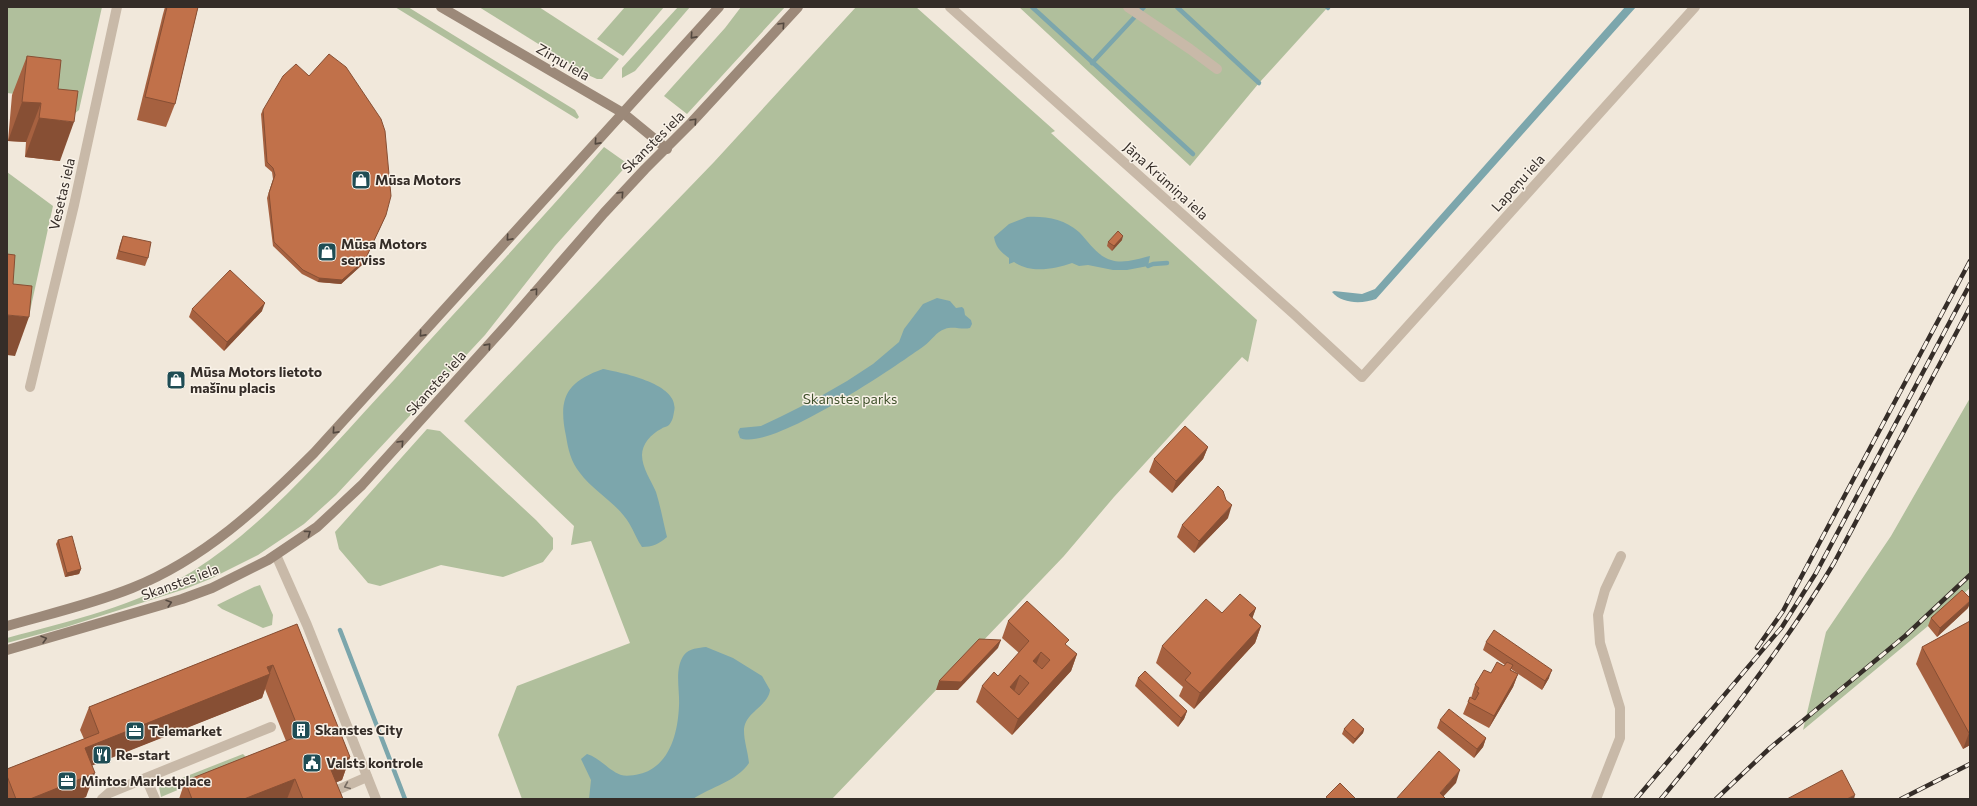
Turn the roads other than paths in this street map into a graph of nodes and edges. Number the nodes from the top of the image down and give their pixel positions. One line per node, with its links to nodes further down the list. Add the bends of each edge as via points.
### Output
1 (117, 7): 12 (street, Vesetas iela, via 74,204)
2 (441, 7): 9 (main road, Zirņu iela)
3 (719, 7): 9 (main road, Skanstes iela, one-way to 9)
4 (798, 7): 10 (main road, Skanstes iela, one-way to 4)
5 (950, 7): 11 (street, Jāņa Krūmiņa iela)
6 (1128, 7): 8 (street)
7 (1695, 7): 11 (street, Lapeņu iela)
8 (1217, 69)
9 (623, 113): 10 (main road, Zirņu iela); 15 (main road, Skanstes iela, one-way to 15, via 314,453 218,540 194,556 132,588)
10 (667, 149): 13 (main road, Skanstes iela, one-way to 10, via 317,527 362,485 644,169)
11 (1362, 377)
12 (30, 387)
13 (276, 555): 16 (main road, Skanstes iela, one-way to 13, via 182,599 240,575); 18 (street, via 308,625)
14 (1621, 556): 24 (street, via 1605,590 1598,615 1600,643 1620,708 1620,738)
15 (7, 626)
16 (7, 650)
17 (271, 727): 19 (street)
18 (367, 777): 22 (street, one-way to 22, via 335,791); 23 (street)
19 (146, 778): 20 (street, via 109,793); 21 (street)
20 (102, 799)
21 (154, 799)
22 (338, 799)
23 (376, 799)
24 (1596, 799)

